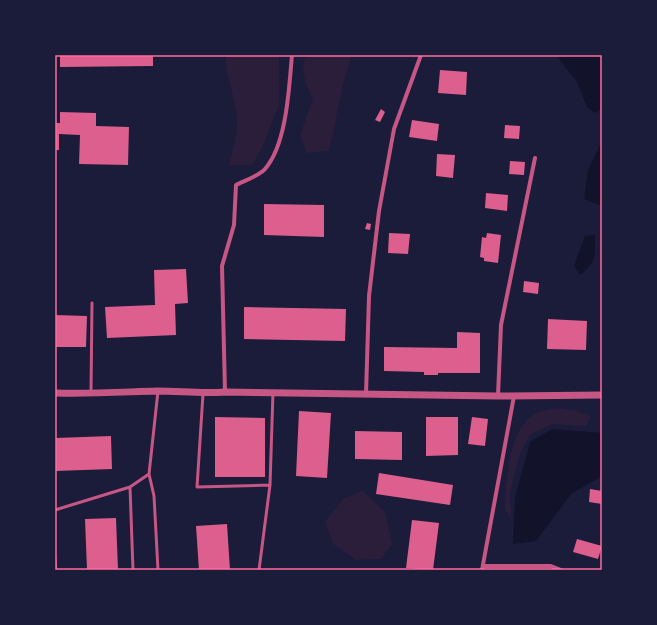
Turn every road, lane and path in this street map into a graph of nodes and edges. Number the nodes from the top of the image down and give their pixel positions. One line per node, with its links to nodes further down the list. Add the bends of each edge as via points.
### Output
1 (292, 55): 6 (street, via 287,108 276,151 265,170 236,185 234,225 222,266)
2 (420, 55): 11 (street, via 394,129 379,212 369,296)
3 (535, 158): 13 (street, via 501,325)
4 (92, 303): 9 (lane)
5 (158, 391): 9 (street); 10 (street); 15 (lane)
6 (225, 392): 7 (street); 10 (street)
7 (273, 392): 11 (street); 16 (lane)
8 (55, 393): 9 (street)
9 (91, 394)
10 (203, 394): 16 (lane, via 197,487)
11 (366, 394): 13 (street)
12 (602, 395): 14 (street)
13 (498, 396): 14 (street)
14 (514, 396): 19 (street)
15 (149, 474): 17 (lane); 21 (lane, via 154,496)
16 (270, 485): 22 (lane)
17 (130, 487): 18 (lane); 20 (lane)
18 (55, 510)
19 (482, 568): 23 (street, via 551,566)
20 (133, 570)
21 (158, 570)
22 (259, 570)
23 (562, 570)

